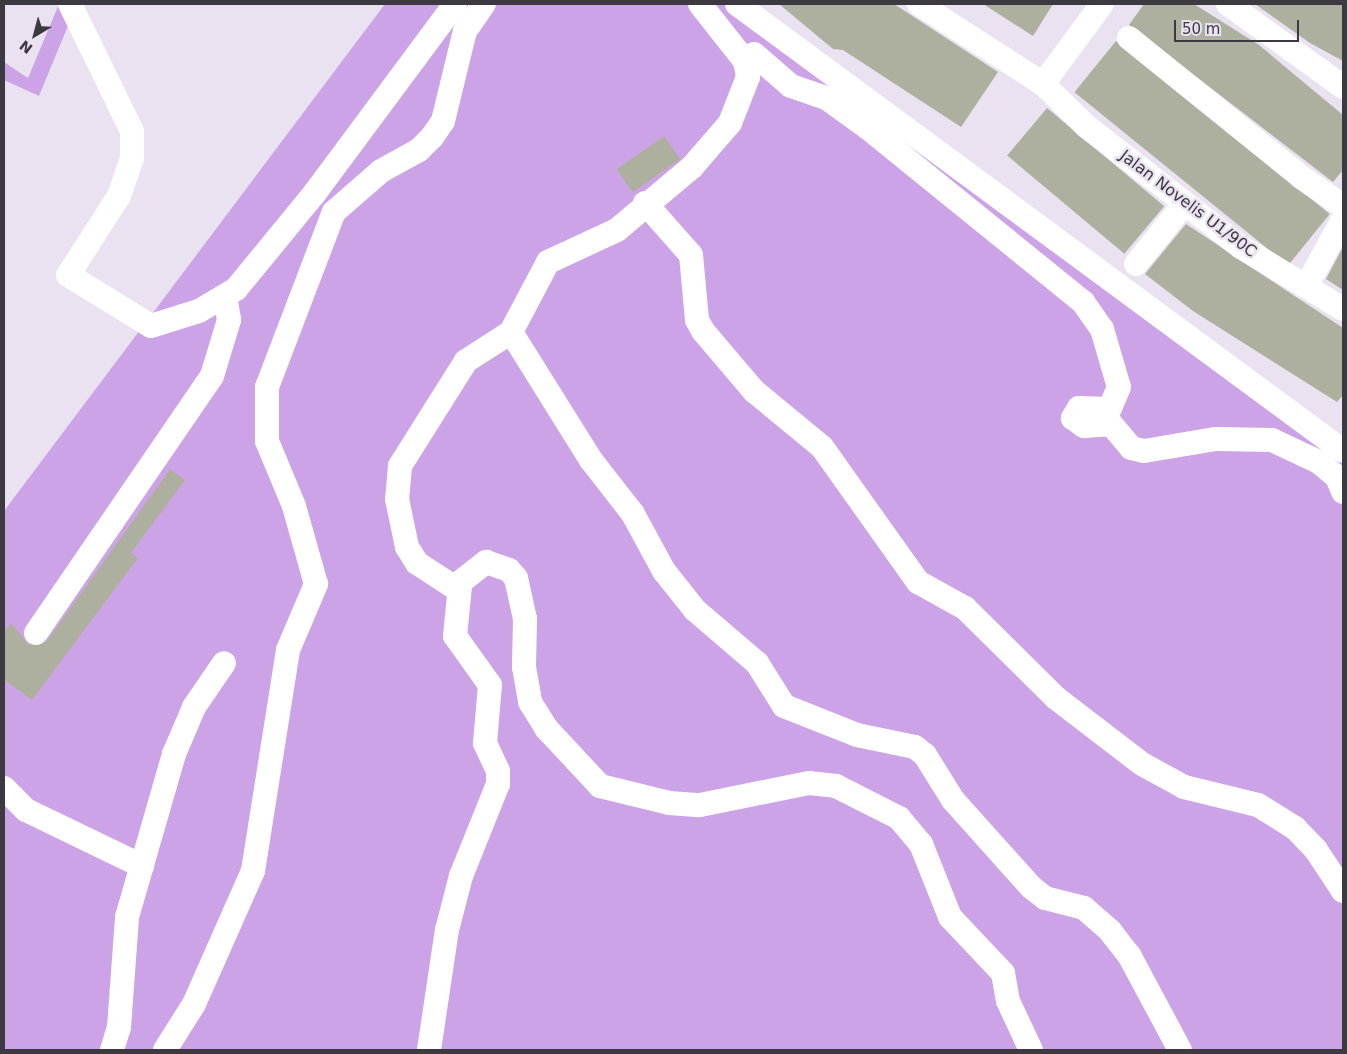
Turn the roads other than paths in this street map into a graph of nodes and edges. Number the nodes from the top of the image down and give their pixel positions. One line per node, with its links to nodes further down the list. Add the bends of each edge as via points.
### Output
1 (70, 4): 19 (street, via 132,131 132,158 119,196 68,275 141,324 164,324)
2 (455, 4): 19 (street, via 314,194 236,289)
3 (484, 4): 31 (street, via 465,31 443,121 432,137 419,150 380,171 334,212 267,387 267,441 294,506 316,584 288,650 253,871 194,1004)
4 (700, 4): 10 (street)
5 (737, 4): 22 (street)
6 (919, 4): 11 (street, Jalan Novelis U1/90C)
7 (1102, 4): 11 (street)
8 (1228, 4): 12 (street)
9 (1129, 38): 15 (street, via 1301,178)
10 (745, 61): 13 (street, via 748,77 743,96 717,143); 23 (street, via 754,54 791,86 828,99 1083,302 1102,329 1113,362 1118,393 1109,417 1131,448 1144,451 1216,439 1272,440 1319,462 1337,477)
11 (1043, 84): 14 (street, Jalan Novelis U1/90C, via 1086,126)
12 (1343, 87)
13 (645, 203): 21 (street, via 602,240 548,262); 29 (street, via 691,255 697,320 703,331 754,391 822,447 918,582 965,608 1056,698 1142,764 1184,787 1258,805 1294,828 1316,850)
14 (1184, 203): 17 (street); 18 (street, Jalan Novelis U1/90C, via 1241,247)
15 (1343, 206)
16 (1343, 219): 18 (street)
17 (1136, 264)
18 (1306, 287): 20 (street, Jalan Novelis U1/90C)
19 (225, 296): 25 (street, via 229,320 212,376)
20 (1343, 309)
21 (511, 332): 24 (street, via 466,361 400,466 397,499 407,547 431,576); 34 (street, via 591,460 633,514 664,571 695,610 757,663 784,706 857,735 915,747 926,755 953,800 1031,887 1044,898 1084,908 1110,931 1129,955)
22 (1343, 451)
23 (1343, 492)
24 (460, 586): 32 (street, via 455,636 490,685 485,743 498,771 498,784 456,894); 33 (street, via 469,573 486,562 509,570 516,578 525,619 524,667 530,702 546,728 600,786 669,803 700,805 809,784 836,786 899,818 921,844 950,917 1003,974 1008,1001)
25 (36, 633)
26 (224, 663): 28 (street, via 194,707 174,754)
27 (4, 788): 28 (street, via 26,810)
28 (142, 866): 30 (street, via 127,917 119,1027)
29 (1343, 891)
30 (112, 1050)
31 (165, 1050)
32 (428, 1050)
33 (1031, 1050)
34 (1180, 1050)

